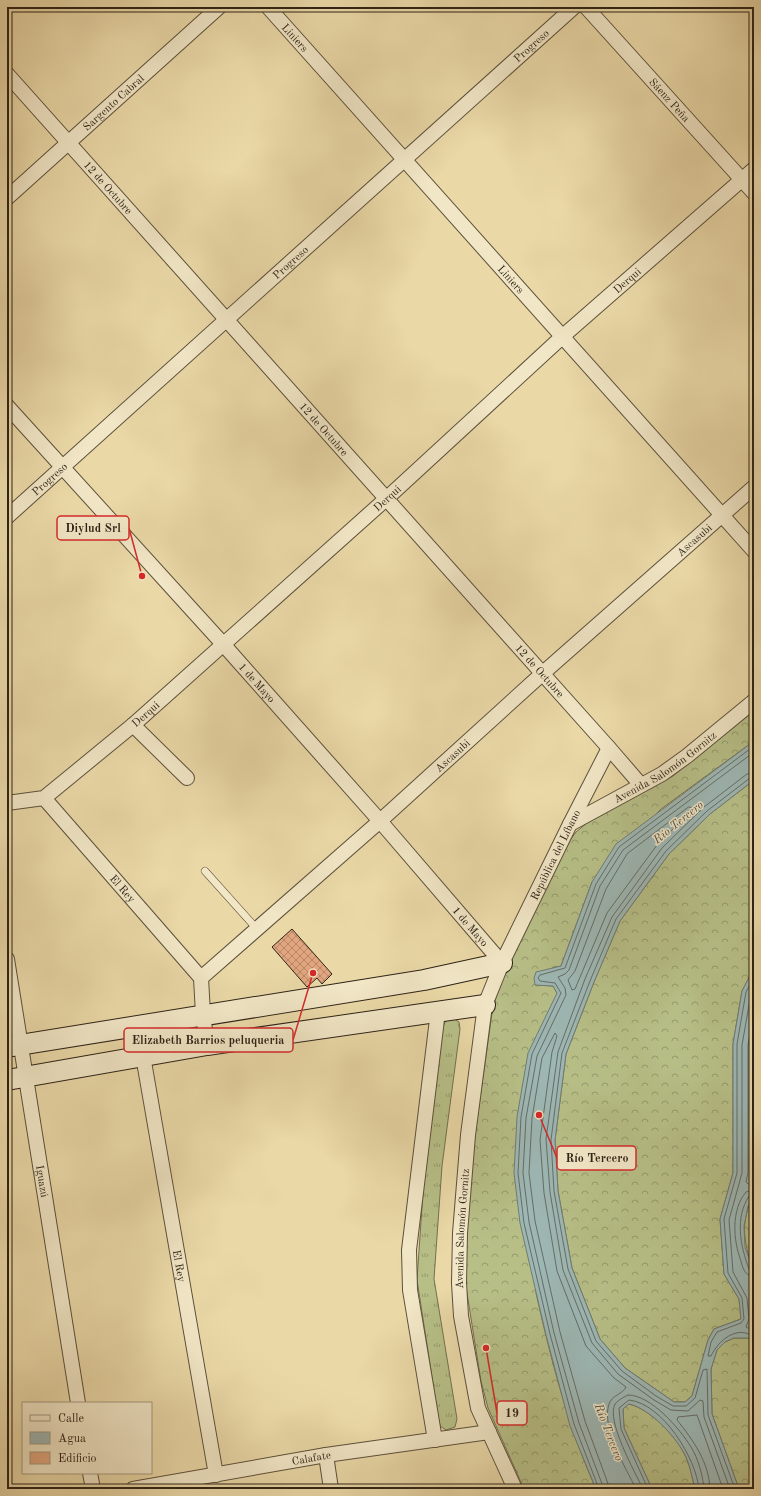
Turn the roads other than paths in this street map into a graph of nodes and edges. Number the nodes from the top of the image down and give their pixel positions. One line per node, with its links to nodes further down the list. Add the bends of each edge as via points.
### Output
1 (219, 7): 6 (street, Sargento Cabral)
2 (268, 7): 7 (street, Liniers)
3 (574, 7): 7 (street, Progreso)
4 (586, 7): 9 (street, Sáenz Peña)
5 (7, 74): 6 (street, 12 de Octubre)
6 (68, 143): 11 (street, Sargento Cabral); 12 (street, 12 de Octubre)
7 (405, 159): 12 (street, Progreso); 13 (street, Liniers)
8 (754, 169): 9 (street, Derqui)
9 (742, 179): 10 (street, Sáenz Peña); 13 (street, Derqui)
10 (754, 193)
11 (7, 198)
12 (226, 320): 15 (street, Progreso); 17 (street, 12 de Octubre)
13 (562, 336): 17 (street, Derqui); 18 (street, Liniers)
14 (7, 406): 15 (street, 1 de Mayo)
15 (63, 468): 19 (street, Progreso); 21 (street, 1 de Mayo)
16 (754, 487): 18 (street, Ascasubi)
17 (386, 499): 21 (street, Derqui); 22 (street, 12 de Octubre)
18 (722, 516): 20 (street, Liniers); 22 (street, Ascasubi)
19 (7, 517)
20 (754, 551)
21 (223, 644): 24 (street, Derqui); 30 (street, 1 de Mayo)
22 (543, 673): 25 (street, 12 de Octubre); 30 (street, Ascasubi)
23 (754, 701): 27 (street, Avenida Salomón Gornitz, via 687,756)
24 (133, 725): 26 (street); 28 (street, Derqui)
25 (609, 748): 27 (street, 12 de Octubre); 31 (street, República del Líbano)
26 (187, 778)
27 (641, 785): 31 (street, Avenida Salomón Gornitz)
28 (44, 798): 29 (street); 36 (street, El Rey)
29 (7, 803)
30 (380, 821): 33 (street, Ascasubi); 35 (street, 1 de Mayo)
31 (570, 824): 35 (street, República del Líbano)
32 (205, 871): 33 (lane)
33 (257, 929): 36 (street, Ascasubi)
34 (7, 959): 41 (street, Iguazú)
35 (502, 963): 37 (street, Avenida Salomón Gornitz); 39 (main road, via 424,980)
36 (201, 978): 39 (street)
37 (485, 1005): 38 (main road); 45 (street, Avenida Salomón Gornitz, via 468,1134 460,1233 459,1283 461,1316 478,1408)
38 (438, 1011): 40 (main road); 46 (street, via 410,1250 410,1290)
39 (203, 1014): 40 (street); 41 (main road)
40 (207, 1045): 42 (main road)
41 (14, 1046): 43 (street, Iguazú)
42 (143, 1056): 43 (main road); 49 (street, El Rey)
43 (16, 1079): 44 (street, Iguazú)
44 (78, 1402)
45 (489, 1432): 46 (street, Calafate); 53 (street, Avenida Salomón Gornitz)
46 (435, 1440): 47 (street, Calafate)
47 (326, 1455): 49 (street, Calafate); 52 (street)
48 (90, 1474): 50 (street)
49 (216, 1475): 51 (street, Calafate)
50 (92, 1489)
51 (133, 1489)
52 (331, 1489)
53 (515, 1489)

